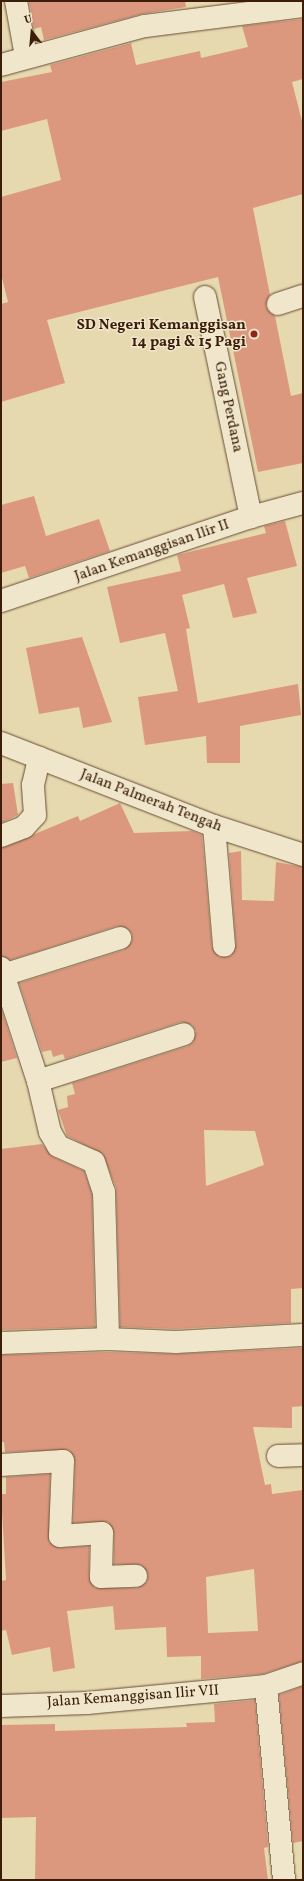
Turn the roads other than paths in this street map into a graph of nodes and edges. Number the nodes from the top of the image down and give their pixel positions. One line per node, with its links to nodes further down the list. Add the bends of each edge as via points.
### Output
1 (16, 1): 3 (street)
2 (303, 6): 3 (street, via 145,26)
3 (26, 56): 4 (street)
4 (1, 65)
5 (303, 296): 7 (street)
6 (205, 297): 9 (street, Gang Perdana)
7 (278, 304)
8 (303, 503): 9 (street, Jalan Kemanggisan Ilir II)
9 (251, 517): 10 (street, Jalan Kemanggisan Ilir II)
10 (1, 601)
11 (2, 741): 12 (street, Jalan Palmerah Tengah)
12 (39, 758): 13 (street, Jalan Palmerah Tengah); 14 (street, via 33,784 35,814 24,827)
13 (214, 826): 15 (street, Jalan Palmerah Tengah); 17 (street)
14 (1, 836)
15 (303, 855)
16 (120, 938): 18 (street)
17 (224, 946)
18 (2, 972): 20 (street)
19 (184, 1034): 20 (street)
20 (38, 1081): 22 (street, via 58,1146 94,1162 104,1192)
21 (303, 1335): 22 (street, via 176,1342)
22 (108, 1339): 23 (street)
23 (1, 1343)
24 (303, 1455): 25 (street)
25 (278, 1456)
26 (1, 1465): 27 (street, via 63,1461 60,1536 102,1533 101,1577)
27 (136, 1576)
28 (303, 1673): 29 (street, Jalan Kemanggisan Ilir VII)
29 (266, 1686): 30 (street, Jalan Kemanggisan Ilir VII, via 87,1703); 31 (street)
30 (1, 1706)
31 (284, 1880)

